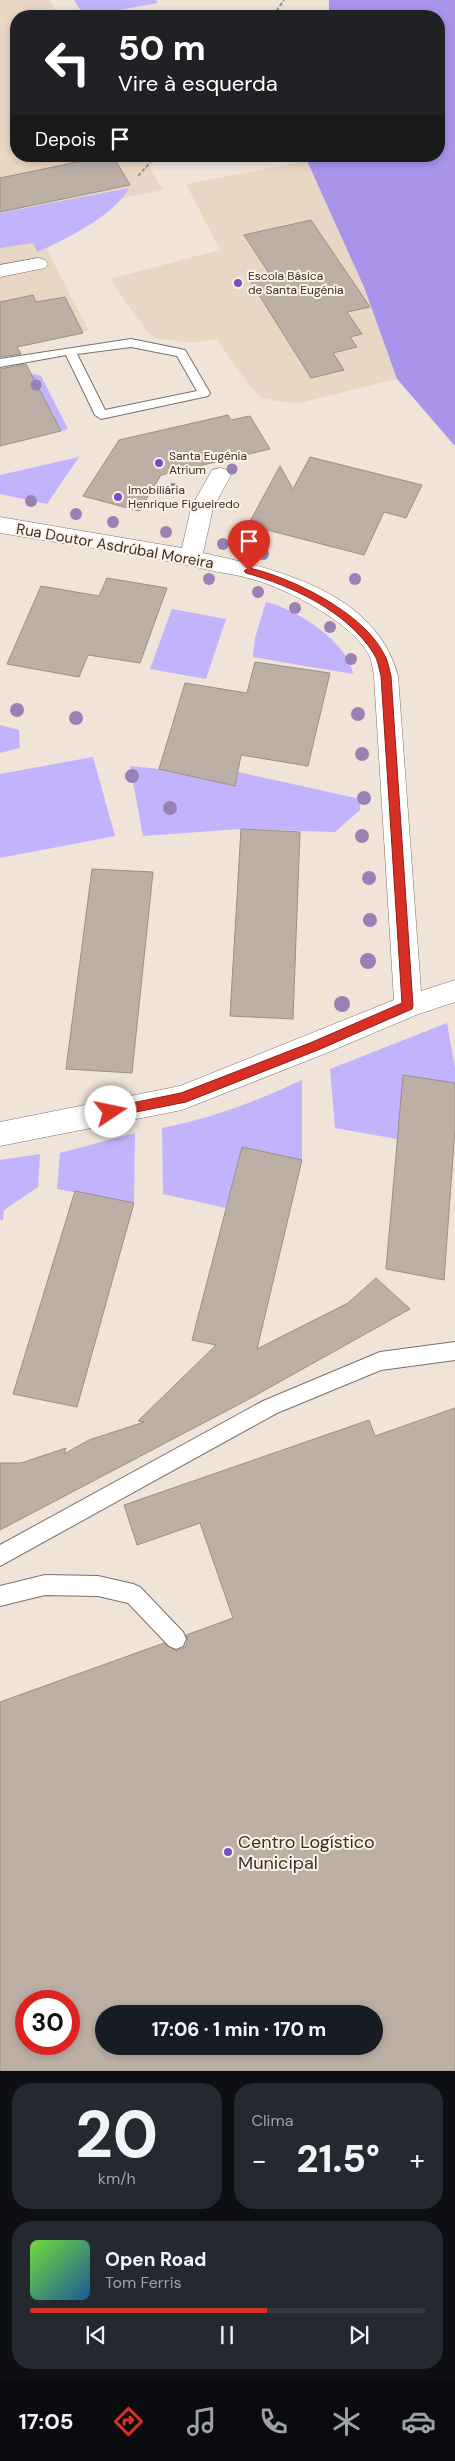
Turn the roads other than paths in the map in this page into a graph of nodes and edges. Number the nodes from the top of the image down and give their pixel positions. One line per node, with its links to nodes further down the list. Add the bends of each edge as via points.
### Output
1 (38, 264): 2 (street)
2 (0, 271)
3 (70, 351): 3 (lane, via 101,416 204,393 181,353 130,343); 4 (lane)
4 (0, 363)
5 (220, 475): 7 (street, via 202,508)
6 (1, 526): 7 (street, Rua Doutor Asdrúbal Moreira, via 43,530)
7 (191, 558): 9 (street, Rua Doutor Asdrúbal Moreira, via 269,575 302,590 348,621 380,654 386,676)
8 (455, 991): 9 (street)
9 (408, 1006): 10 (street, via 182,1098)
10 (0, 1134)
11 (455, 1351): 12 (lane, via 380,1361 270,1407)
12 (0, 1556)
13 (0, 1596): 14 (lane, via 45,1585 98,1586 134,1594)
14 (176, 1638)

